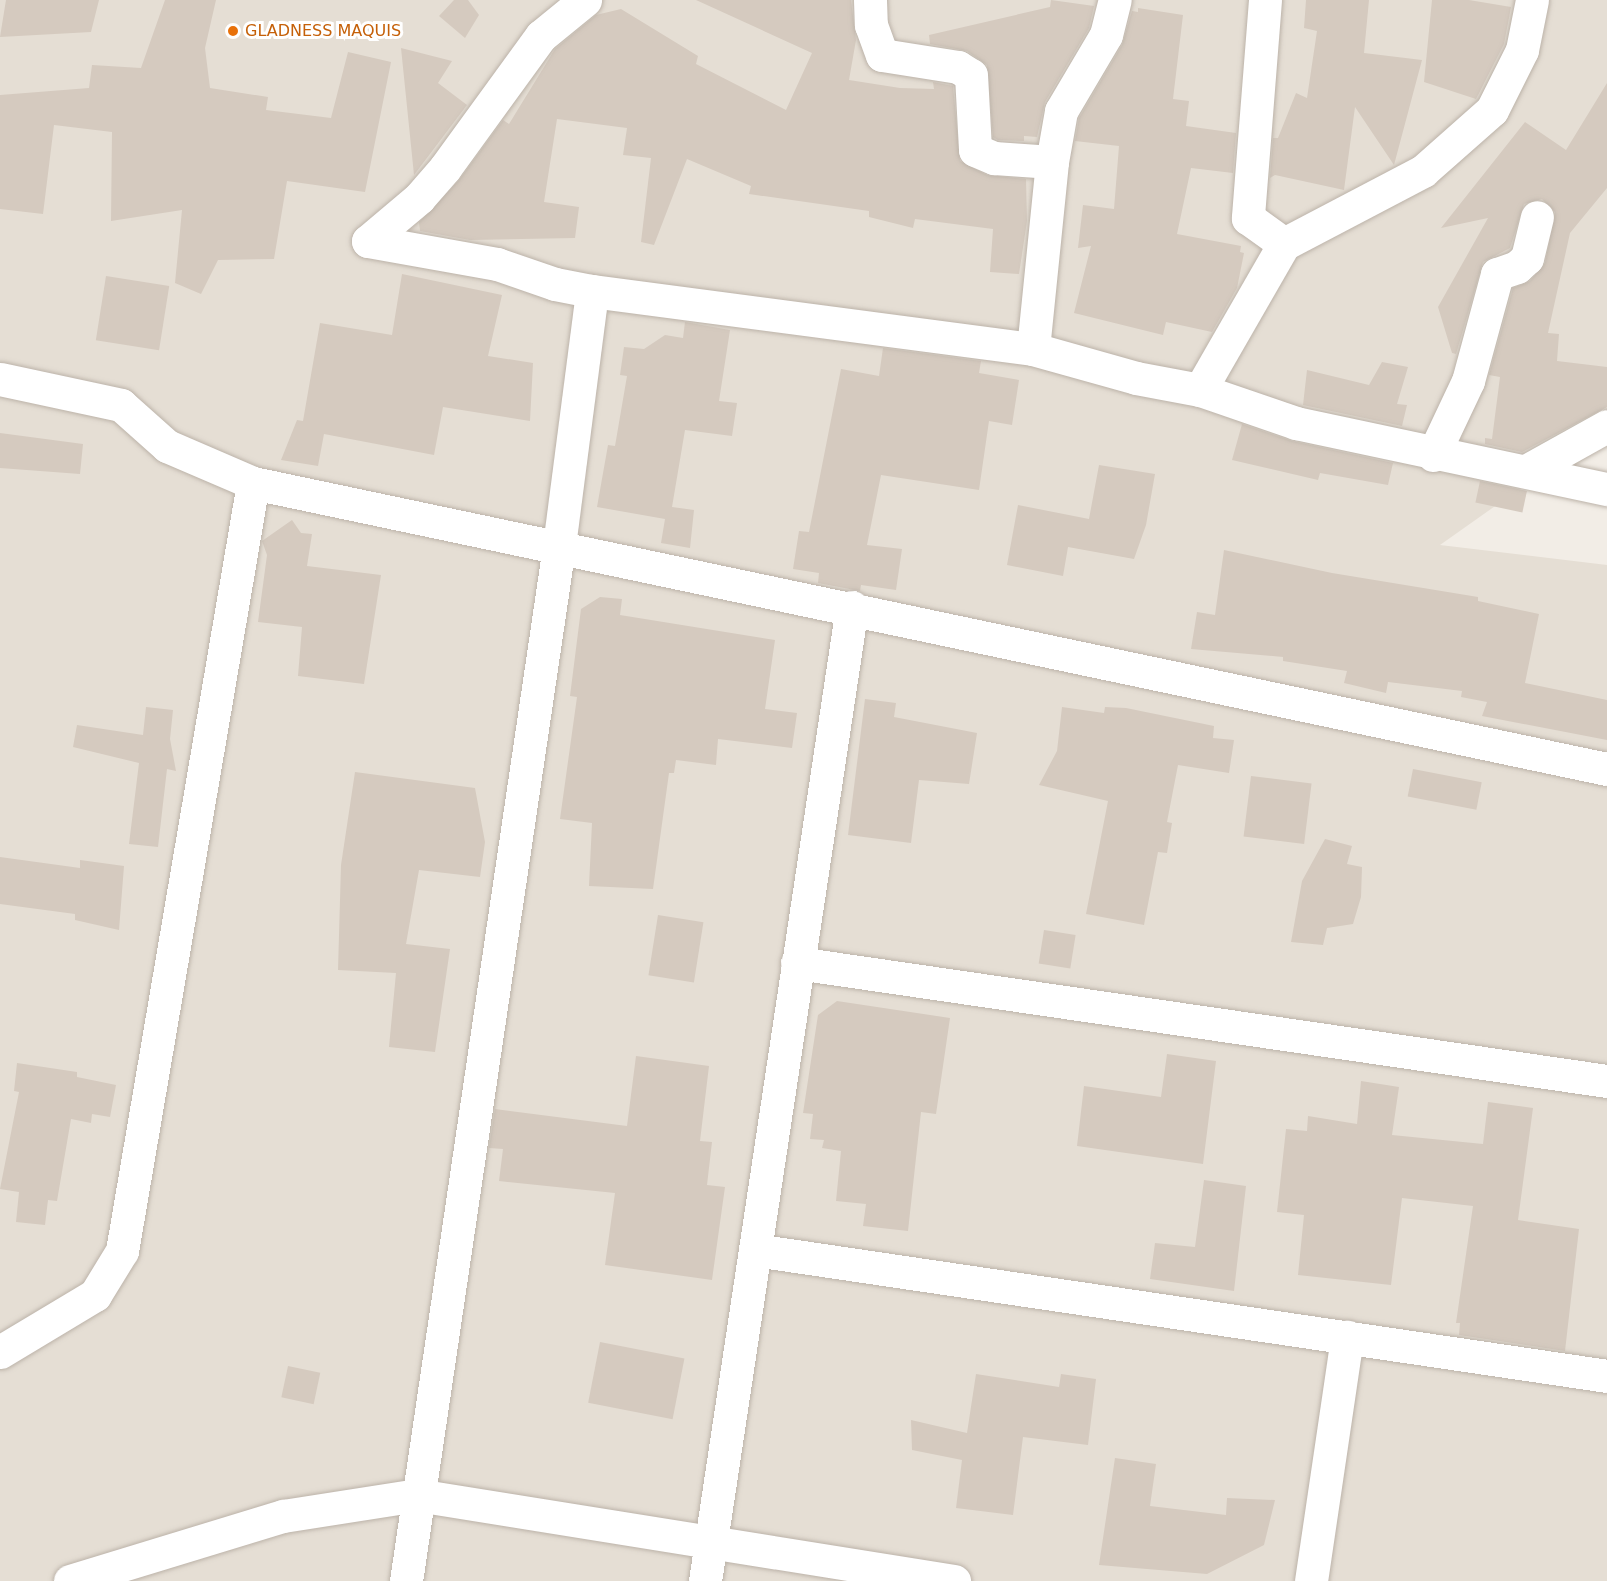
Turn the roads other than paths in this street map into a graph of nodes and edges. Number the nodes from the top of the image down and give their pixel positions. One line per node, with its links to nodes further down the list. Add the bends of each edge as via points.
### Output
1 (585, 0): 9 (street, via 541,36 446,168 419,198 368,242 497,264 555,285)
2 (870, 0): 6 (street, via 871,25 882,55 958,68 971,75 975,150 994,158)
3 (1115, 0): 6 (street, via 1106,35 1061,111)
4 (1265, 0): 8 (street, via 1248,218)
5 (1532, 0): 8 (street, via 1522,50 1492,110 1456,146 1423,171)
6 (1052, 162): 10 (street)
7 (1537, 217): 14 (street, via 1527,258 1517,267 1497,274 1468,381)
8 (1284, 244): 12 (street)
9 (592, 291): 10 (street); 18 (street)
10 (1033, 350): 12 (street, via 1136,378)
11 (0, 379): 16 (street, via 121,405 167,446)
12 (1200, 390): 14 (street, via 1296,423)
13 (1607, 426): 15 (street)
14 (1433, 455): 15 (street)
15 (1528, 470): 17 (street)
16 (253, 483): 18 (street); 25 (street, via 122,1251 95,1296)
17 (1607, 489)
18 (559, 546): 19 (street); 27 (street)
19 (852, 607): 20 (street); 21 (street)
20 (1607, 769)
21 (797, 963): 22 (street); 23 (street)
22 (1607, 1081)
23 (755, 1250): 24 (street); 28 (street)
24 (1347, 1337): 26 (street); 33 (street)
25 (0, 1352)
26 (1607, 1376)
27 (417, 1495): 28 (street); 29 (street, via 283,1516); 30 (street)
28 (711, 1542): 31 (street); 32 (street)
29 (70, 1581)
30 (406, 1581)
31 (705, 1581)
32 (954, 1581)
33 (1311, 1581)

